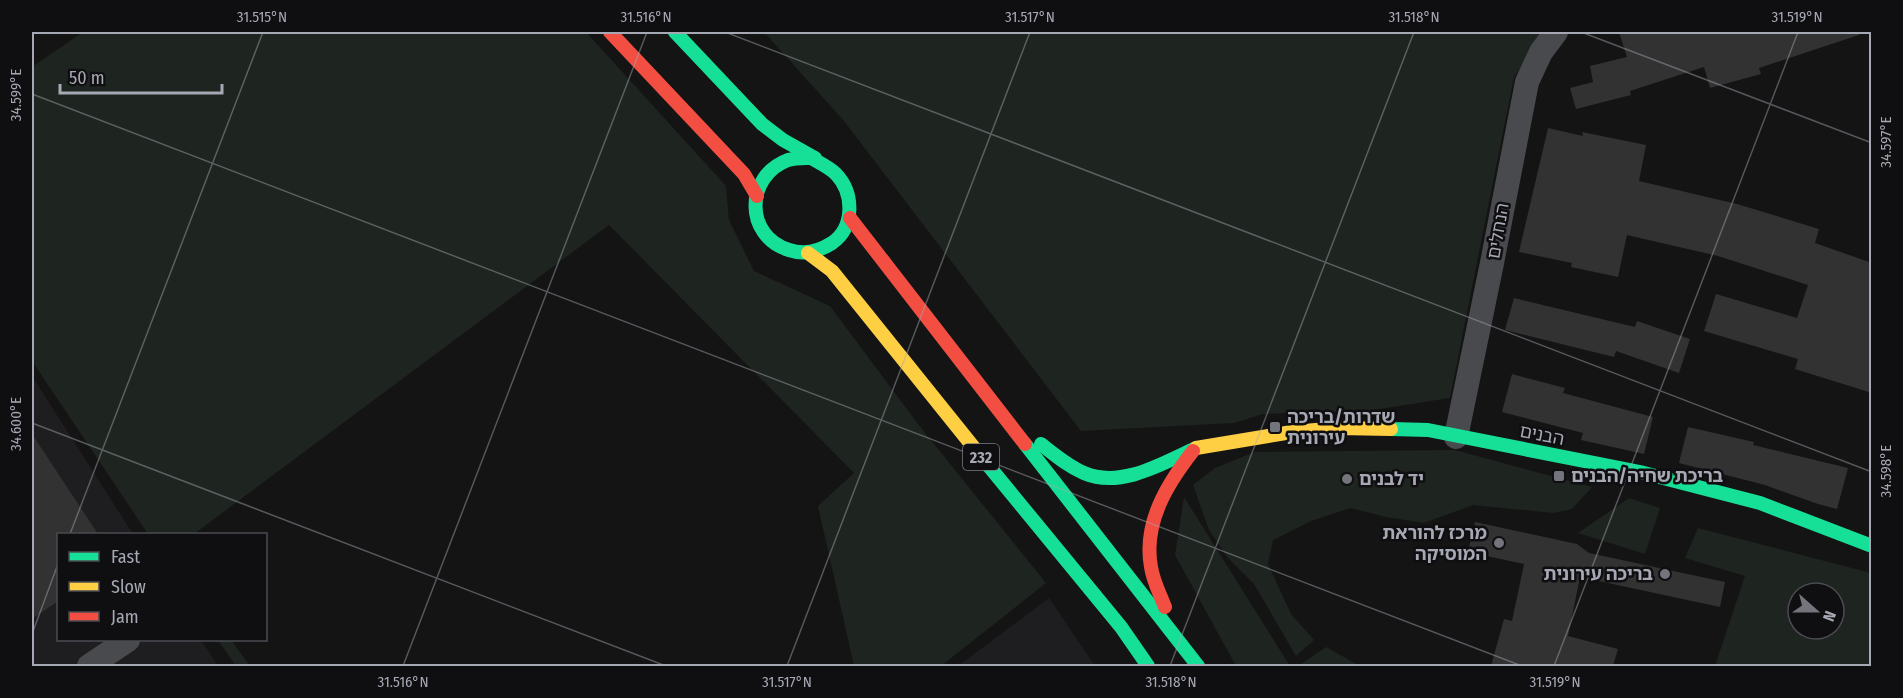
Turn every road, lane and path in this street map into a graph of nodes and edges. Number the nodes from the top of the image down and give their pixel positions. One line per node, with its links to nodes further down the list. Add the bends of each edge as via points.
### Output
1 (610, 32): 5 (main road, via 744,174)
2 (675, 32): 4 (main road, via 762,124)
3 (1556, 32): 9 (street, הנחלים, via 1540,52 1527,82)
4 (815, 159): 5 (main road, via 797,158 782,163 769,172); 6 (main road, via 839,174 847,187 851,201)
5 (757, 196): 7 (main road, via 756,217 769,240 787,251)
6 (849, 218): 7 (main road, via 833,244); 8 (main road, 232)
7 (808, 253): 15 (main road, 232, via 832,272 1121,627)
8 (1004, 415): 10 (main road, הבנים, via 1071,467 1093,477 1116,479 1139,474); 12 (main road, 232)
9 (1456, 436): 10 (main road, הבנים, via 1428,430 1339,428); 11 (main road, הבנים, via 1640,472 1760,503)
10 (1196, 448): 12 (main road, via 1163,493 1153,520 1150,564)
11 (1872, 546)
12 (1174, 634): 16 (main road, 232)
13 (125, 641): 14 (street)
14 (89, 666)
15 (1148, 666)
16 (1198, 666)

